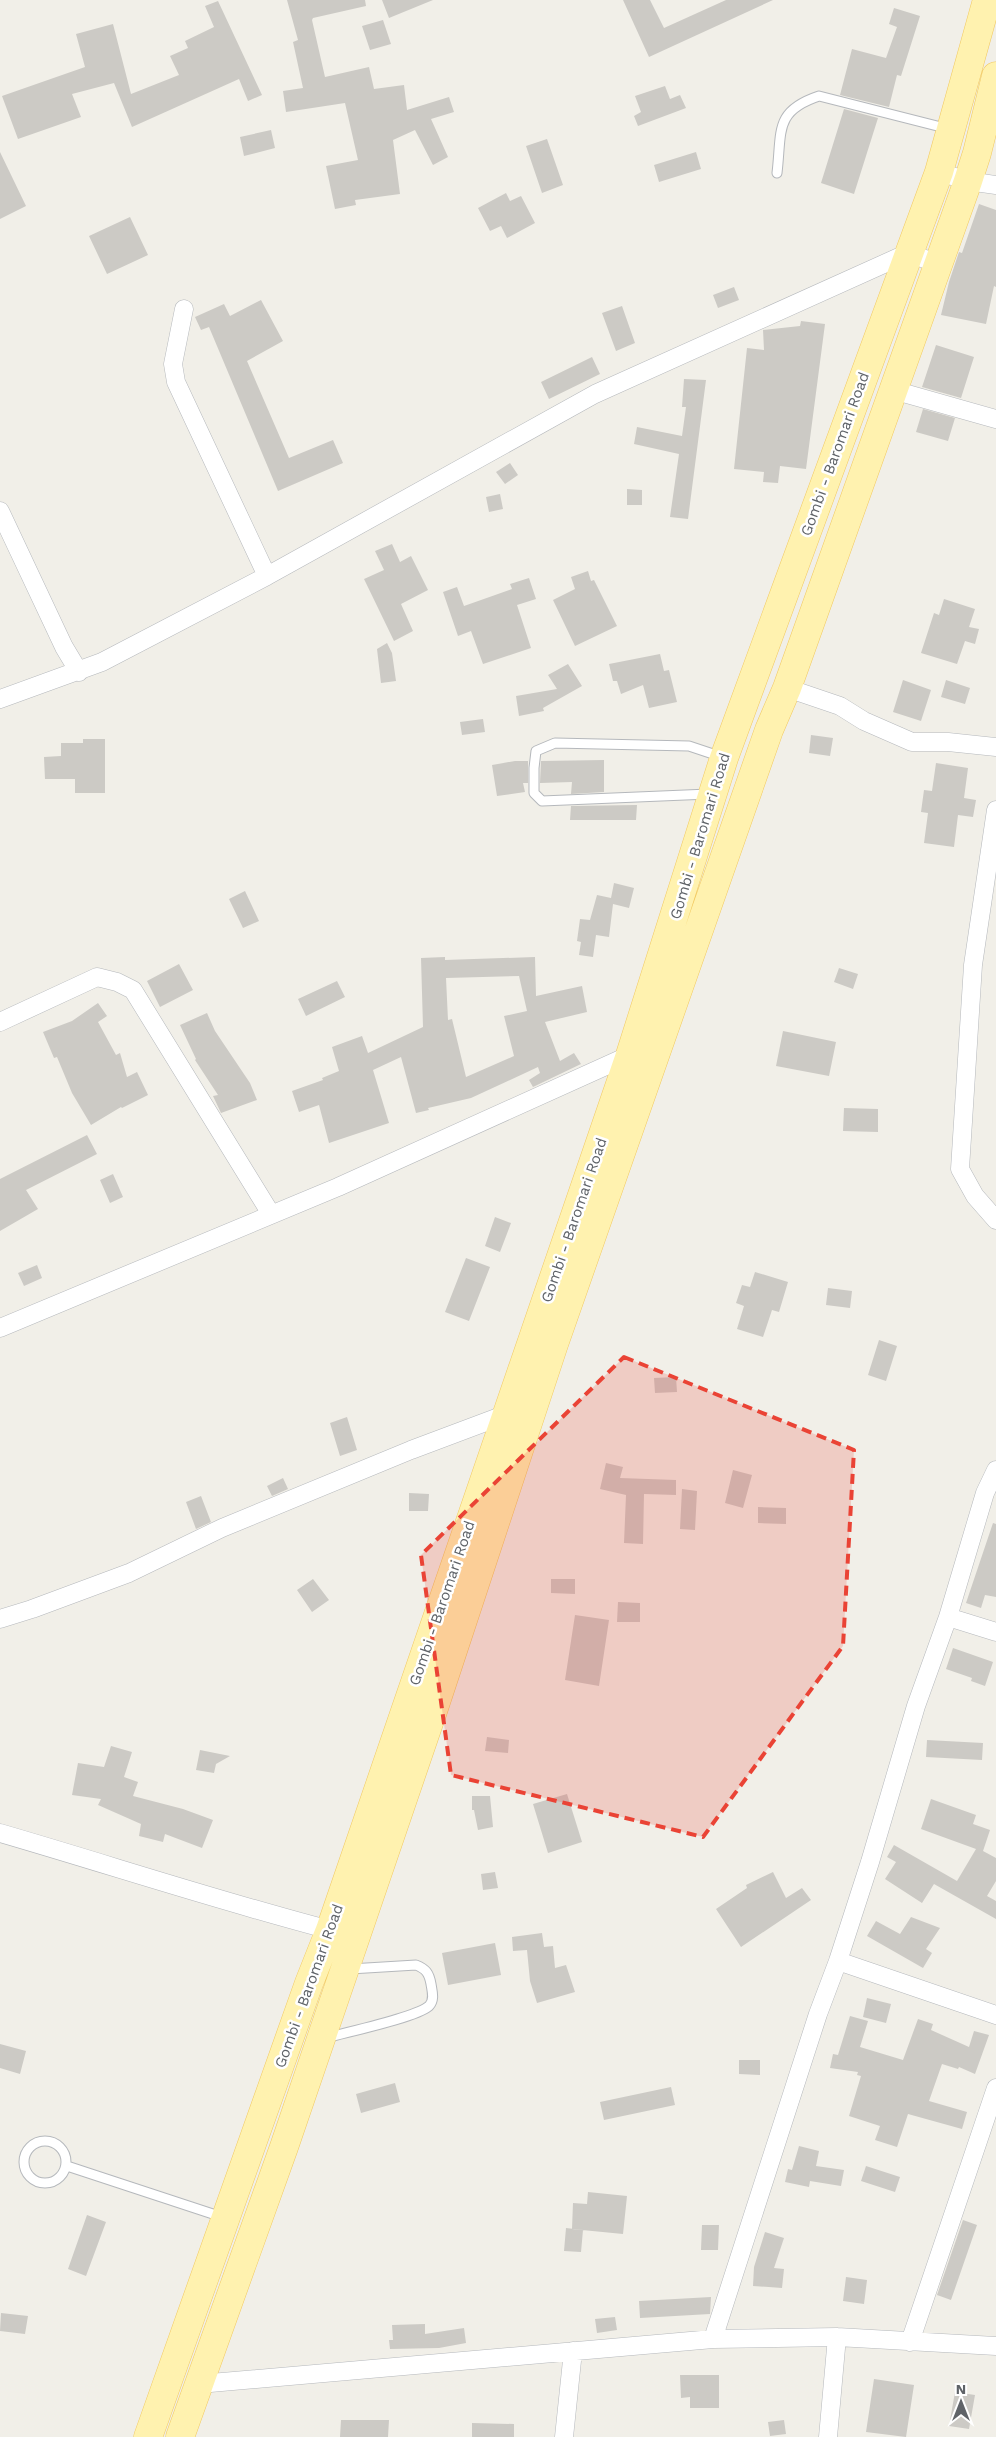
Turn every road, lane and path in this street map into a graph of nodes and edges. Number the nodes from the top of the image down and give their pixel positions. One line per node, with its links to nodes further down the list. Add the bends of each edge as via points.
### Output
1 (988, 0): 3 (main road, Gombi - Baromari Road)
2 (996, 76): 6 (main road, Gombi - Baromari Road)
3 (952, 129): 4 (main road, Gombi - Baromari Road); 5 (lane, via 819,96 800,103 784,118)
4 (939, 172): 6 (street); 8 (main road, Gombi - Baromari Road)
5 (777, 173)
6 (968, 181): 7 (street); 9 (main road, Gombi - Baromari Road)
7 (996, 185)
8 (908, 254): 9 (street); 14 (street, via 595,394); 19 (main road, Gombi - Baromari Road)
9 (939, 264): 11 (main road, Gombi - Baromari Road)
10 (184, 309): 14 (street, via 173,364 176,382)
11 (894, 390): 12 (street); 16 (main road, Gombi - Baromari Road)
12 (996, 419)
13 (0, 512): 15 (street)
14 (267, 576): 15 (street)
15 (79, 672): 17 (street)
16 (786, 688): 18 (street, via 840,706 864,721 912,742); 27 (main road, Gombi - Baromari Road)
17 (0, 699)
18 (996, 747)
19 (724, 758): 20 (main road, Gombi - Baromari Road); 20 (lane, via 689,746 555,744 536,751 534,792 542,801)
20 (714, 794): 23 (main road, Gombi - Baromari Road)
21 (996, 810): 25 (street, via 973,965 960,1169 975,1196)
22 (0, 1022): 24 (street, via 97,977 133,990)
23 (630, 1055): 24 (street, via 338,1188); 27 (main road, Gombi - Baromari Road)
24 (271, 1214): 26 (street)
25 (996, 1220)
26 (0, 1328)
27 (544, 1340): 28 (main road, Gombi - Baromari Road); 36 (main road, Gombi - Baromari Road)
28 (507, 1414): 30 (street, via 222,1528 129,1573); 34 (main road, Gombi - Baromari Road)
29 (996, 1470): 31 (street, via 984,1493)
30 (0, 1618)
31 (948, 1618): 32 (street); 35 (street, via 916,1706)
32 (996, 1632)
33 (0, 1834): 34 (street)
34 (330, 1930): 41 (main road, Gombi - Baromari Road)
35 (838, 1961): 37 (street); 43 (street)
36 (344, 1970): 38 (main road, Gombi - Baromari Road); 38 (lane, via 416,1964 430,1976 433,1997 430,2005 414,2014)
37 (996, 2016)
38 (320, 2039): 47 (main road, Gombi - Baromari Road)
39 (996, 2088): 44 (street)
40 (67, 2166): 40 (lane, via 65,2151 53,2141 38,2141 26,2151 23,2165 31,2179 45,2184 60,2179); 41 (lane)
41 (225, 2218): 48 (main road, Gombi - Baromari Road)
42 (837, 2337): 43 (street); 44 (street); 51 (street)
43 (713, 2339): 46 (street)
44 (910, 2342): 45 (street)
45 (996, 2346)
46 (573, 2352): 47 (street); 50 (street)
47 (199, 2384): 49 (main road, Gombi - Baromari Road)
48 (148, 2437)
49 (180, 2437)
50 (564, 2437)
51 (828, 2437)

